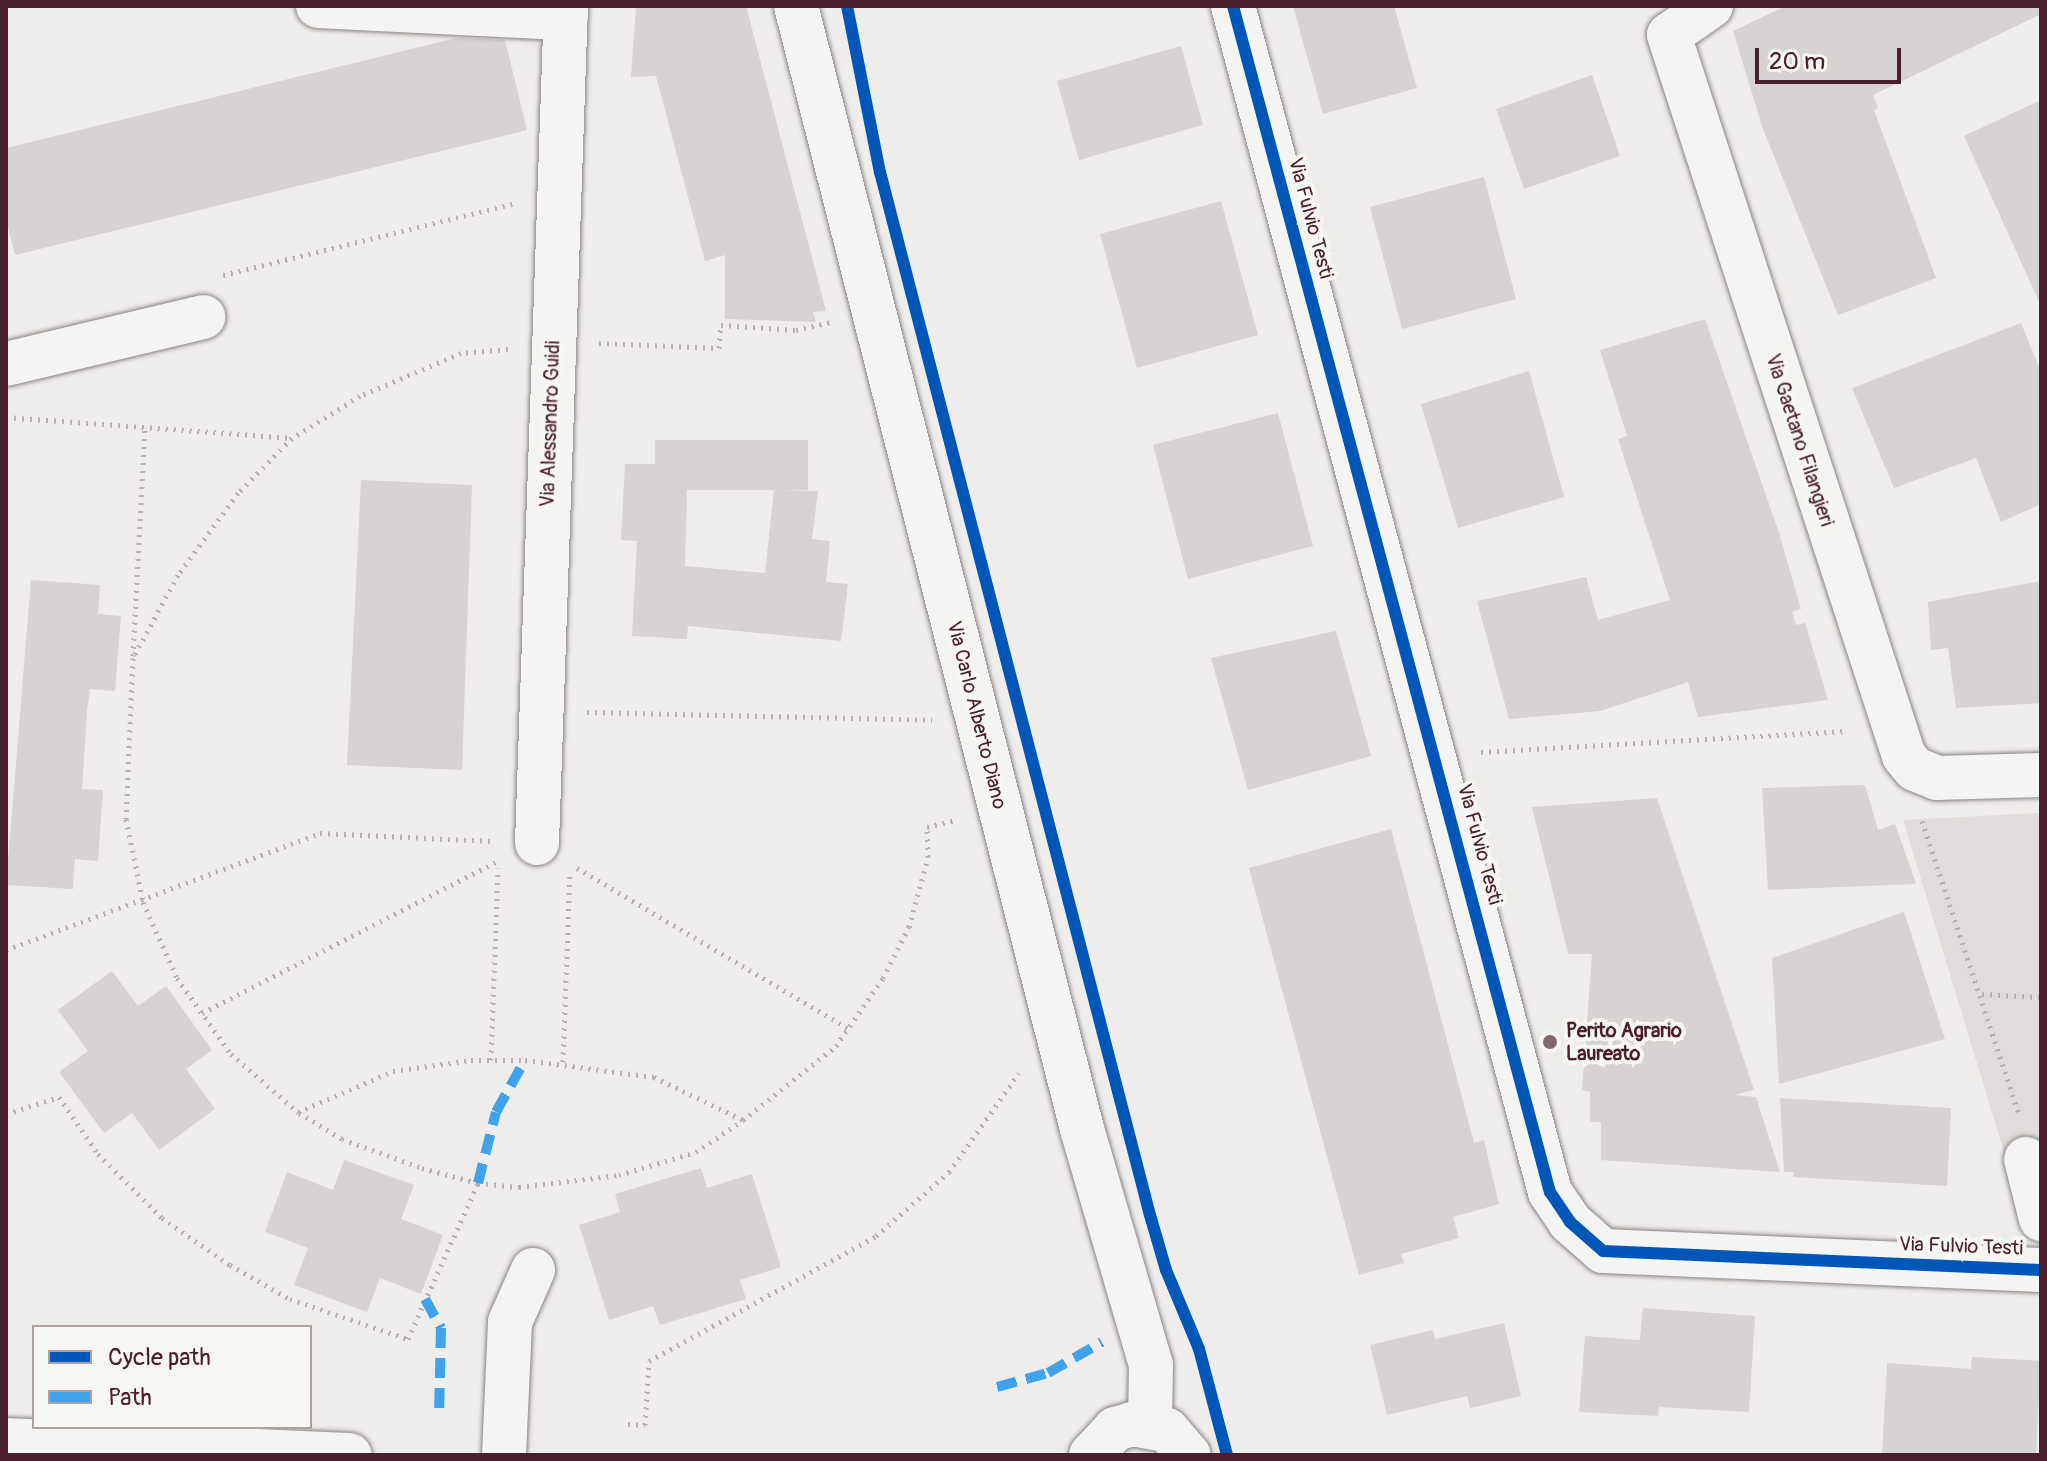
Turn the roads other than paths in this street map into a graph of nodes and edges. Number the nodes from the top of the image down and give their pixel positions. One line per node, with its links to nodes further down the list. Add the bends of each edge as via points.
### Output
1 (318, 6): 5 (street)
2 (796, 6): 14 (street, Via Carlo Alberto Diano, via 1082,1129 1151,1365)
3 (1233, 6): 13 (street, Via Fulvio Testi, via 1550,1192 1570,1222 1603,1251)
4 (1711, 6): 8 (street, Via Gaetano Filangieri, via 1669,35 1893,728 1915,769 1937,778)
5 (566, 12): 9 (street, Via Alessandro Guidi, via 557,207 571,333)
6 (203, 317): 7 (street)
7 (6, 364)
8 (2041, 775)
9 (537, 843)
10 (2026, 1159): 11 (street, Via Fulvio Testi)
11 (2041, 1219)
12 (533, 1270): 17 (street, via 510,1322)
13 (2041, 1270)
14 (1150, 1424): 18 (street, via 1115,1429); 19 (street, via 1174,1436)
15 (6, 1440): 16 (street)
16 (350, 1455)
17 (504, 1455)
18 (1091, 1455)
19 (1189, 1455)

